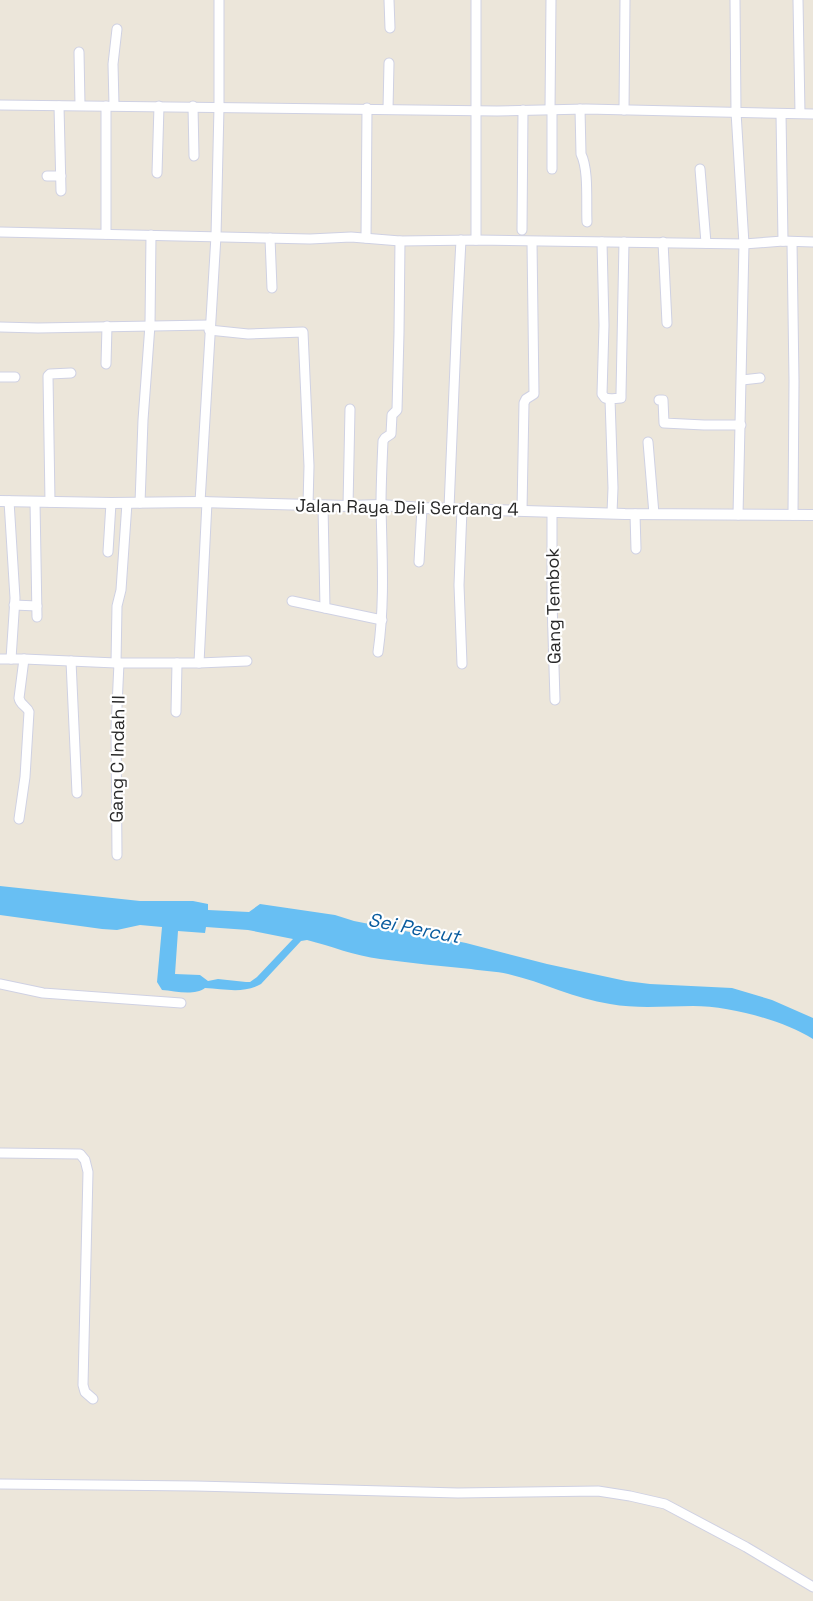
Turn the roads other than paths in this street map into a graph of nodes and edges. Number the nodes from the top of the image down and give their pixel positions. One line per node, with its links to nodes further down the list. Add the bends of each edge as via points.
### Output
1 (219, 0): 18 (street)
2 (389, 0): 8 (street)
3 (476, 0): 22 (street)
4 (551, 0): 24 (street)
5 (625, 0): 25 (street)
6 (736, 0): 26 (street)
7 (798, 0): 27 (street)
8 (390, 28)
9 (117, 29): 15 (street)
10 (78, 52): 13 (street)
11 (389, 62): 20 (street)
12 (0, 105): 14 (street)
13 (80, 105): 14 (street); 15 (street)
14 (59, 106): 35 (street)
15 (110, 106): 16 (street); 40 (street)
16 (159, 106): 17 (street); 33 (street)
17 (193, 106): 18 (street); 30 (street)
18 (219, 106): 19 (street); 42 (street)
19 (367, 108): 20 (street); 44 (street)
20 (388, 108): 22 (street)
21 (580, 109): 24 (street); 25 (street); 37 (street)
22 (476, 110): 23 (street); 46 (street)
23 (523, 110): 24 (street); 38 (street)
24 (551, 110): 31 (street)
25 (624, 110): 26 (street)
26 (736, 112): 28 (street); 55 (street)
27 (800, 113): 28 (street); 29 (street)
28 (781, 114): 48 (street)
29 (813, 114)
30 (194, 156)
31 (552, 169)
32 (700, 169): 54 (street)
33 (158, 173)
34 (47, 176): 35 (street)
35 (61, 176): 36 (street)
36 (61, 191)
37 (587, 222)
38 (522, 230)
39 (0, 232): 40 (street)
40 (106, 234): 41 (street)
41 (151, 234): 42 (street); 59 (street)
42 (216, 236): 43 (street); 61 (street)
43 (270, 238): 44 (street); 56 (street)
44 (366, 238): 47 (street)
45 (461, 240): 46 (street); 47 (street); 85 (street)
46 (476, 240): 49 (street)
47 (400, 241): 81 (street, via 397,408 392,416 391,434 383,441)
48 (788, 241): 53 (street); 55 (street); 94 (street, via 794,381)
49 (532, 242): 50 (street); 87 (street, via 534,394 524,403)
50 (602, 242): 51 (street); 68 (street, via 602,394)
51 (624, 242): 52 (street); 68 (street, via 622,394 621,398)
52 (663, 242): 54 (street); 57 (street)
53 (813, 242)
54 (706, 243): 55 (street)
55 (744, 244): 67 (street)
56 (272, 288)
57 (667, 323)
58 (108, 326): 59 (street); 60 (street); 62 (street)
59 (150, 326): 61 (street); 79 (street)
60 (0, 327)
61 (209, 327): 76 (street); 80 (street, via 248,334 302,332)
62 (106, 364)
63 (70, 373): 75 (street, via 48,376)
64 (0, 377): 65 (street)
65 (15, 377)
66 (760, 378): 67 (street)
67 (742, 380): 71 (street)
68 (610, 399): 89 (street)
69 (659, 400): 71 (street, via 663,400 664,423)
70 (350, 409): 83 (street)
71 (741, 425): 93 (street)
72 (648, 442): 91 (street)
73 (5, 501): 74 (street, Jalan Raya Deli Serdang 4); 99 (street)
74 (34, 502): 75 (street, Jalan Raya Deli Serdang 4); 100 (street)
75 (50, 502): 77 (street, Jalan Raya Deli Serdang 4)
76 (203, 502): 79 (street, Jalan Raya Deli Serdang 4); 80 (street, Jalan Raya Deli Serdang 4); 112 (street)
77 (110, 503): 78 (street, Jalan Raya Deli Serdang 4); 96 (street)
78 (127, 503): 79 (street, Jalan Raya Deli Serdang 4); 110 (street, Gang C Indah II, via 118,602)
79 (140, 503)
80 (308, 505): 82 (street, Jalan Raya Deli Serdang 4)
81 (381, 505): 83 (street, Jalan Raya Deli Serdang 4); 84 (street, Jalan Raya Deli Serdang 4); 103 (street)
82 (323, 506): 83 (street, Jalan Raya Deli Serdang 4); 101 (street)
83 (348, 506)
84 (422, 508): 85 (street, Jalan Raya Deli Serdang 4); 97 (street)
85 (449, 508): 86 (street, Jalan Raya Deli Serdang 4)
86 (462, 509): 87 (street, Jalan Raya Deli Serdang 4); 113 (street, via 459,585)
87 (522, 510): 88 (street, Jalan Raya Deli Serdang 4)
88 (552, 512): 89 (street, Jalan Raya Deli Serdang 4); 114 (street, Gang Tembok)
89 (612, 513): 90 (street, Jalan Raya Deli Serdang 4)
90 (635, 514): 91 (street, Jalan Raya Deli Serdang 4); 95 (street)
91 (654, 514): 93 (street, Jalan Raya Deli Serdang 4)
92 (813, 514): 94 (street, Jalan Raya Deli Serdang 4)
93 (738, 515): 94 (street, Jalan Raya Deli Serdang 4)
94 (793, 515)
95 (636, 550)
96 (108, 552)
97 (419, 562)
98 (292, 601): 101 (street)
99 (14, 605): 100 (street); 106 (street)
100 (37, 606): 102 (street)
101 (326, 608): 103 (street)
102 (37, 618)
103 (382, 620): 104 (street)
104 (378, 652)
105 (0, 659): 106 (street)
106 (11, 659): 107 (street)
107 (24, 659): 109 (street); 117 (street, via 19,700 29,712)
108 (247, 660): 112 (street)
109 (71, 661): 110 (street); 116 (street)
110 (118, 663): 111 (street); 118 (street, Gang C Indah II)
111 (177, 663): 112 (street); 115 (street)
112 (199, 663)
113 (462, 664)
114 (555, 700)
115 (176, 712)
116 (77, 793)
117 (19, 820)
118 (117, 855)
119 (0, 984): 120 (street, via 43,993)
120 (181, 1004)
121 (0, 1153): 122 (street, via 80,1154 85,1160 88,1172 83,1385 85,1392)
122 (93, 1398)
123 (0, 1484): 124 (street, via 458,1493 598,1491 665,1504)
124 (813, 1587)

